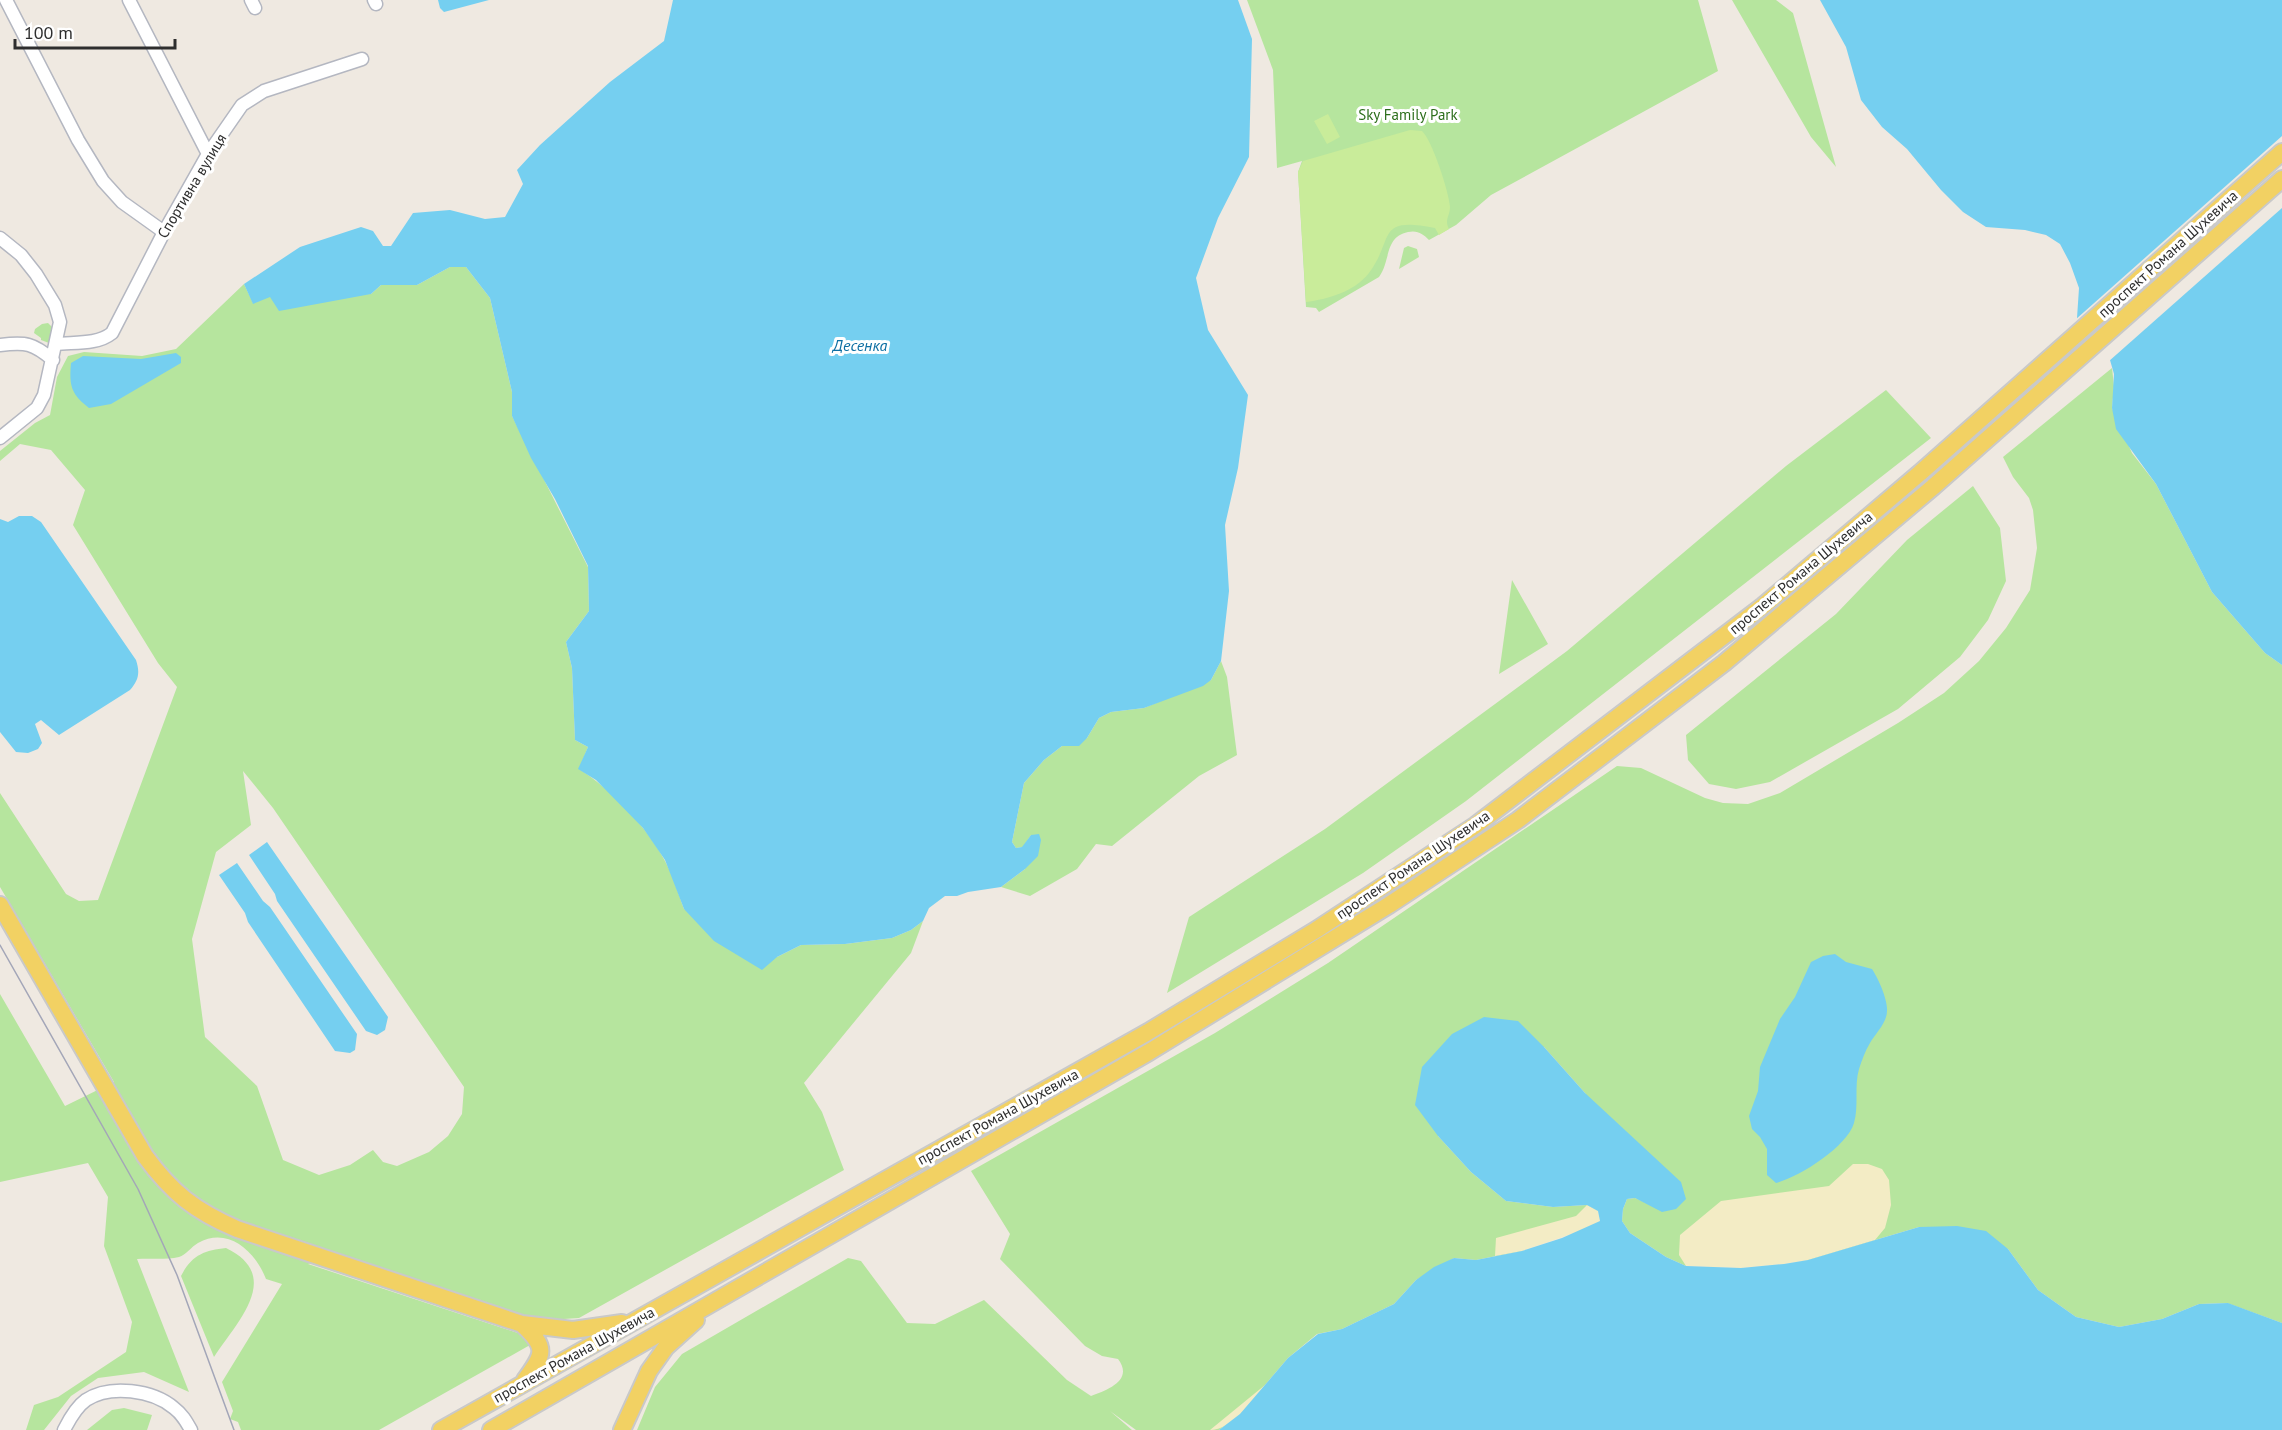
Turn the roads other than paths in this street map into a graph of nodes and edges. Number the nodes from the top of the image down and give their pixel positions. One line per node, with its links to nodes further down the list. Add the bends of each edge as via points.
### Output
1 (6, 0): 7 (street, via 103,181 122,202)
2 (129, 0): 5 (street)
3 (362, 59): 5 (street, Спортивна вулиця, via 253,97 242,105)
4 (2282, 152): 15 (main road, проспект Романа Шухевича, via 1920,473 1754,614 1438,851 1148,1032)
5 (208, 154): 7 (street, Спортивна вулиця)
6 (2282, 179): 14 (main road, проспект Романа Шухевича, via 1933,487 1725,663 1486,842 1139,1057)
7 (164, 232): 9 (street, Спортивна вулиця, via 112,333 95,341)
8 (0, 238): 9 (street, via 21,255 55,305 60,322)
9 (56, 344): 11 (street)
10 (0, 345): 11 (street, via 23,342)
11 (53, 360): 12 (street, via 37,408)
12 (0, 438)
13 (0, 905): 16 (main road, via 145,1156 183,1200 237,1229)
14 (718, 1299): 21 (main road, проспект Романа Шухевича); 22 (main road, via 666,1347 649,1371)
15 (634, 1321): 16 (main road, via 573,1330); 17 (main road, проспект Романа Шухевича)
16 (522, 1324): 17 (main road, via 535,1336 541,1350 540,1360)
17 (522, 1385): 20 (main road, проспект Романа Шухевича)
18 (64, 1430): 19 (street, via 86,1400 123,1391 163,1400 183,1416)
19 (191, 1430)
20 (441, 1430)
21 (491, 1430)
22 (622, 1430)

